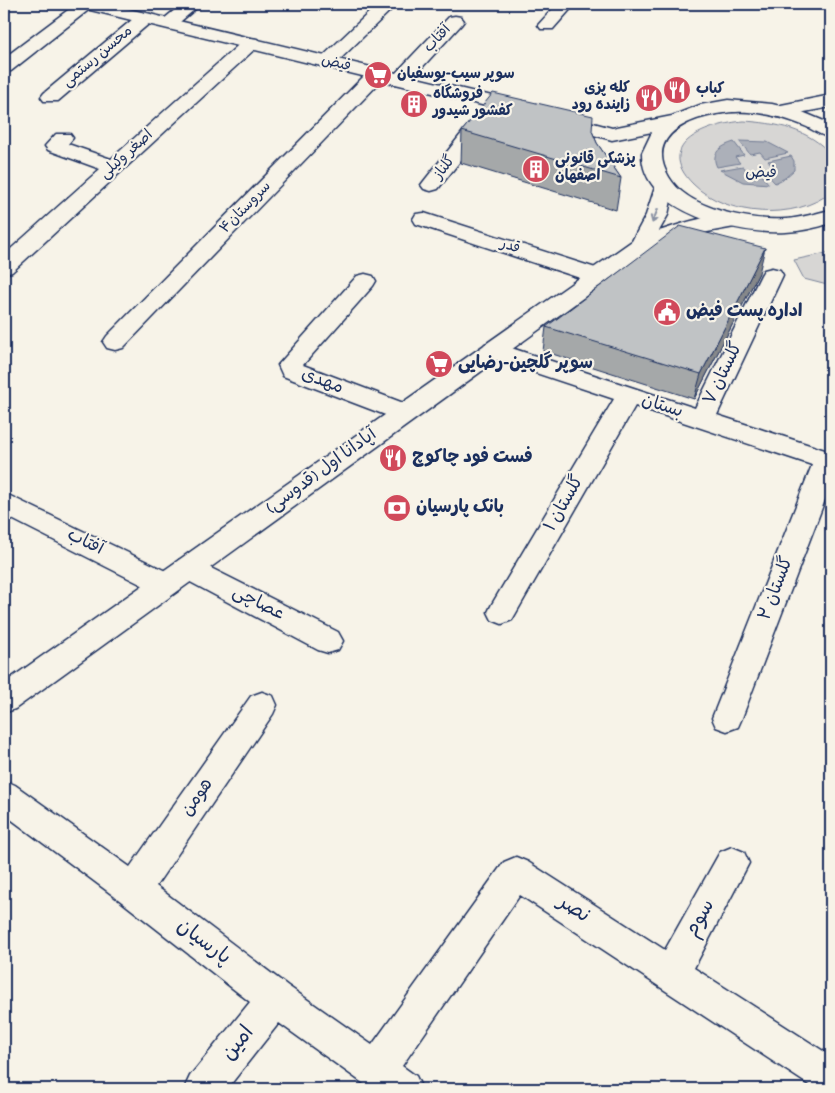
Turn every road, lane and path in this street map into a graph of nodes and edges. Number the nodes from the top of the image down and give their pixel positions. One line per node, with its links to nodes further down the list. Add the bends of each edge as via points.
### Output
1 (87, 4): 5 (street, فیض); 11 (street)
2 (192, 4): 7 (street)
3 (388, 4): 10 (street)
4 (566, 4): 8 (street)
5 (145, 18): 7 (street, فیض); 14 (street, محسن رستمی)
6 (455, 21): 13 (street, آفتاب)
7 (168, 23): 9 (street, فیض)
8 (547, 25)
9 (251, 43): 10 (street, فیض); 22 (street, اصغر وکیلی)
10 (327, 62): 12 (street, فیض)
11 (4, 67)
12 (377, 74): 13 (street, فیض); 33 (street, سروستان۴)
13 (400, 80): 16 (street, فیض)
14 (51, 97)
15 (831, 101): 17 (street)
16 (496, 103): 20 (street, فیض); 24 (street, گلناز)
17 (778, 111): 18 (street, via 719,108); 19 (street)
18 (676, 121): 20 (street); 23 (street, via 654,144 652,157)
19 (831, 132)
20 (612, 134): 23 (street)
21 (63, 138): 22 (street, via 55,146)
22 (114, 167): 29 (street, اصغر وکیلی)
23 (660, 178): 27 (street, via 692,206); 28 (street, one-way to 28, via 657,215)
24 (431, 185)
25 (830, 217): 27 (street, via 793,226)
26 (424, 219): 31 (street, قدر)
27 (732, 221): 28 (street, via 686,229)
28 (641, 245): 31 (street, آپادانا اول (قدوسی))
29 (4, 267)
30 (772, 275): 37 (street, گلستان ۷)
31 (597, 276): 34 (street, آپادانا اول (قدوسی))
32 (365, 281): 36 (street, مهدی, via 290,366 297,373)
33 (115, 342)
34 (494, 350): 35 (street, بستان); 36 (street, آپادانا اول (قدوسی))
35 (628, 396): 37 (street, بستان); 41 (street, گلستان ۱)
36 (405, 413): 40 (street, آپادانا اول (قدوسی))
37 (702, 420): 38 (street, بستان)
38 (829, 462): 45 (street, گلستان ۲)
39 (4, 503): 40 (street, آفتاب)
40 (177, 576): 42 (street, عصاچی); 43 (street, آپادانا اول (قدوسی))
41 (502, 612)
42 (328, 641)
43 (4, 700)
44 (262, 705): 48 (street, هومن)
45 (727, 718)
46 (4, 795): 48 (street, پارسیان)
47 (732, 863): 49 (street, سوم)
48 (134, 890): 50 (street, پارسیان)
49 (671, 974): 51 (street, نصر); 52 (street, نصر, via 516,873)
50 (275, 999): 52 (street, پارسیان); 53 (street, امین)
51 (831, 1078)
52 (390, 1079)
53 (203, 1089)

